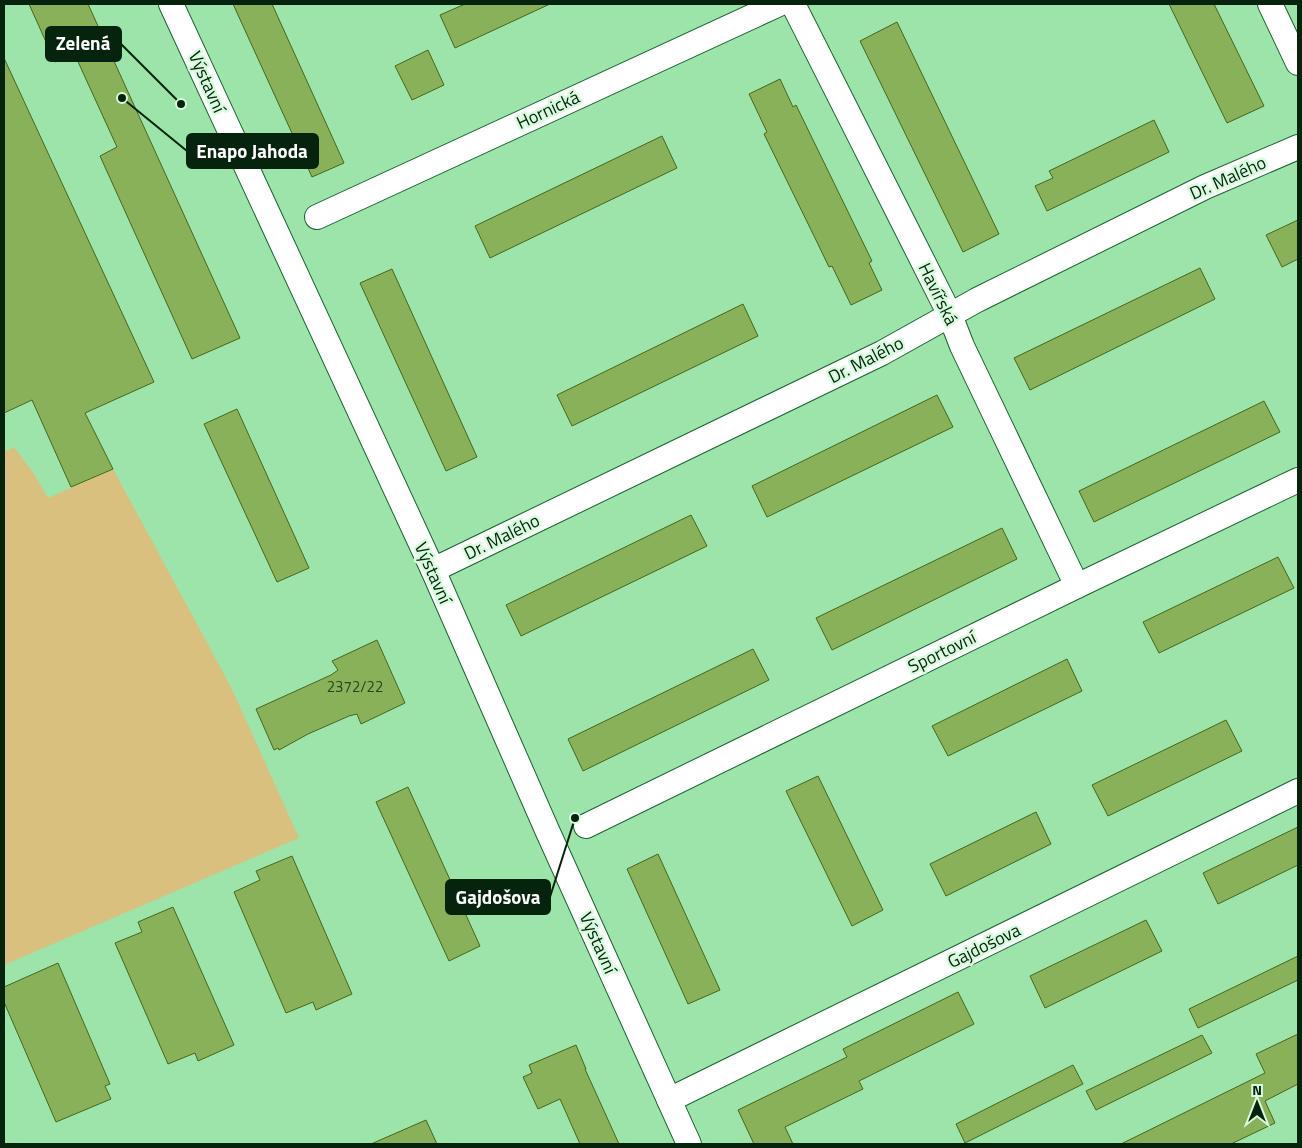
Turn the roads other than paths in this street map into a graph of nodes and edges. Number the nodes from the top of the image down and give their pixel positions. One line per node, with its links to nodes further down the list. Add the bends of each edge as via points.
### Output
1 (171, 4): 10 (street, Výstavní)
2 (779, 4): 7 (street, Hornická)
3 (793, 4): 8 (street, Havířská)
4 (1270, 4): 5 (street)
5 (1298, 63)
6 (1298, 147): 8 (street, Dr. Malého, via 1205,187)
7 (317, 217)
8 (950, 315): 10 (street, Dr. Malého, via 882,353); 11 (street, Havířská)
9 (1298, 480): 11 (street, Sportovní)
10 (433, 570): 14 (street, Výstavní)
11 (1077, 586): 13 (street, Sportovní)
12 (1298, 791): 14 (street, Gajdošova)
13 (586, 826)
14 (669, 1100): 15 (street, Výstavní)
15 (689, 1144)

